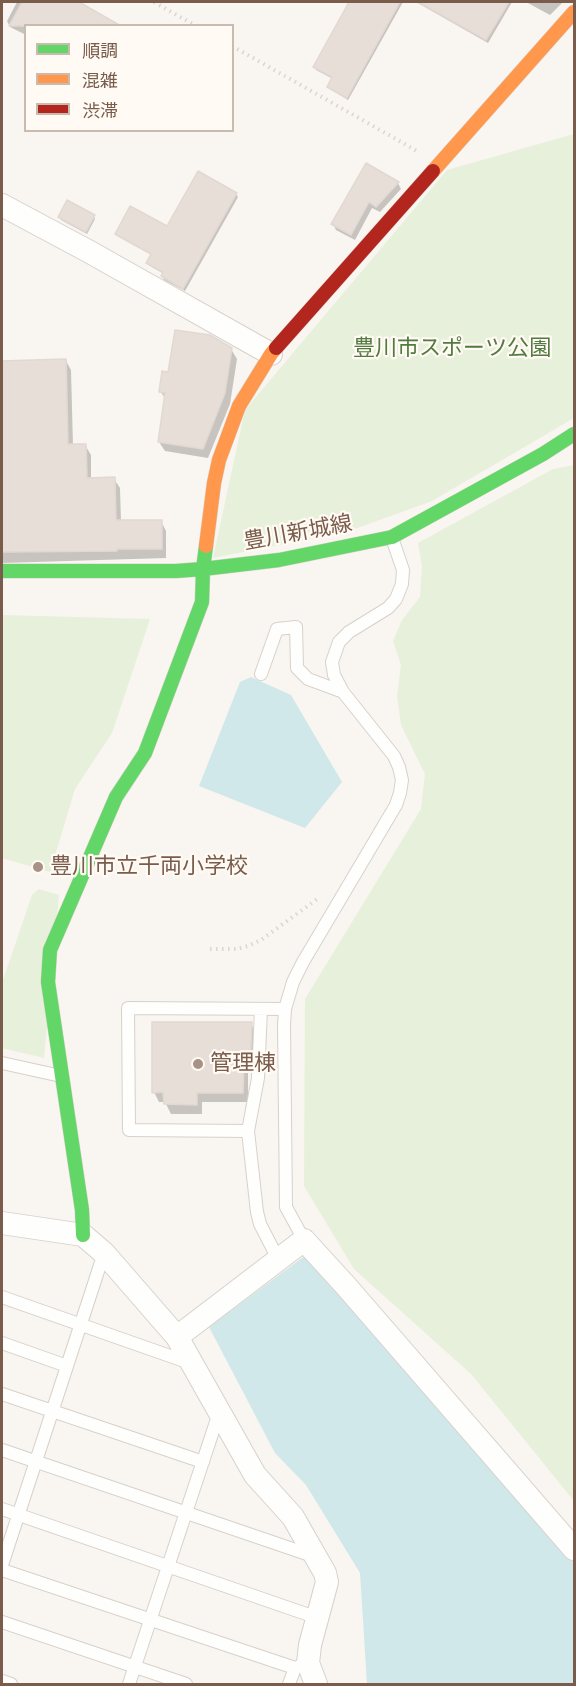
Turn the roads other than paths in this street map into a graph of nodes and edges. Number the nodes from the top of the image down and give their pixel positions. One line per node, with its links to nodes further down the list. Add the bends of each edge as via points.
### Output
1 (574, 12): 3 (street)
2 (2, 205): 3 (street)
3 (271, 354): 8 (street, via 239,406 219,460)
4 (574, 434): 6 (street, 豊川新城線)
5 (574, 450): 6 (street)
6 (543, 454): 7 (street, 豊川新城線)
7 (392, 537): 8 (street, 豊川新城線, via 279,560); 11 (lane, via 403,570 402,584 388,608 339,642 334,654 334,675)
8 (203, 569): 9 (street, 豊川新城線); 15 (street, via 202,602 145,753 116,797 50,950 48,982)
9 (2, 571)
10 (261, 674): 11 (lane, via 277,629 296,627 297,668 308,679)
11 (343, 692): 13 (lane, via 394,756 402,780 400,793 303,962)
12 (261, 1008): 13 (lane); 16 (lane, via 258,1078); 16 (lane, via 128,1008 129,1130)
13 (285, 1009): 19 (lane, via 286,1207)
14 (2, 1064): 15 (lane)
15 (62, 1076): 18 (street)
16 (248, 1131): 21 (lane, via 257,1212)
17 (2, 1222): 18 (street)
18 (83, 1235): 20 (street)
19 (304, 1240): 21 (street); 37 (street)
20 (104, 1253): 23 (lane); 24 (street)
21 (278, 1259): 24 (street)
22 (2, 1297): 23 (lane)
23 (81, 1325): 26 (lane); 27 (lane)
24 (177, 1337): 26 (street)
25 (2, 1343): 27 (lane)
26 (192, 1364): 30 (street)
27 (67, 1366): 29 (lane)
28 (2, 1394): 29 (lane)
29 (52, 1411): 32 (lane); 33 (lane)
30 (219, 1413): 33 (lane); 38 (street, via 255,1475 293,1517)
31 (2, 1450): 32 (lane)
32 (35, 1462): 35 (lane); 36 (lane)
33 (203, 1462): 35 (lane)
34 (2, 1509): 36 (lane)
35 (186, 1513): 38 (lane); 40 (lane)
36 (18, 1515): 39 (lane); 40 (lane)
37 (574, 1549)
38 (316, 1557): 42 (street, via 327,1582)
39 (2, 1565)
40 (168, 1567): 42 (lane); 43 (lane)
41 (2, 1570): 43 (lane)
42 (318, 1618): 45 (street)
43 (150, 1620): 45 (lane); 46 (lane)
44 (2, 1622): 46 (lane)
45 (301, 1665): 51 (lane); 52 (street)
46 (135, 1667): 49 (lane); 50 (lane)
47 (2, 1681): 48 (lane)
48 (11, 1684)
49 (129, 1684)
50 (186, 1684)
51 (289, 1684)
52 (316, 1684)

